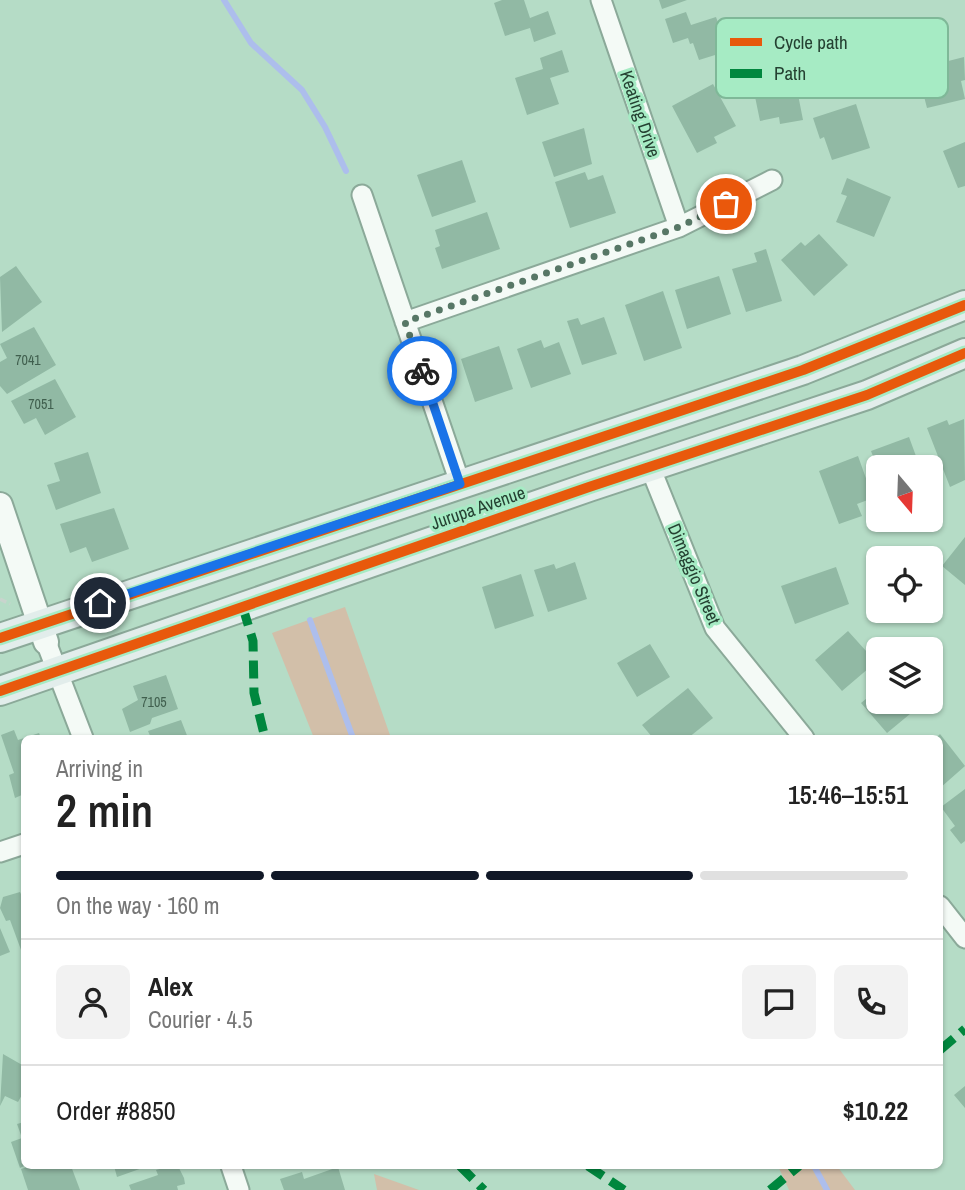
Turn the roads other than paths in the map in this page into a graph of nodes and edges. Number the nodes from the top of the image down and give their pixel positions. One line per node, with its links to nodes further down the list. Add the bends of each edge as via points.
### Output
1 (601, 0): 4 (street, Keating Drive)
2 (772, 180): 4 (street)
3 (362, 195): 6 (street)
4 (679, 227): 6 (street)
5 (965, 305): 9 (main road, Jurupa Avenue, via 803,370)
6 (405, 322): 9 (street)
7 (965, 353): 8 (main road, Jurupa Avenue, via 867,395)
8 (650, 467): 13 (main road, Jurupa Avenue); 16 (street, Dimaggio Street, via 715,628)
9 (460, 484): 11 (main road, Jurupa Avenue)
10 (0, 505): 11 (street)
11 (43, 632): 12 (main road, Jurupa Avenue); 13 (street)
12 (0, 638)
13 (57, 672): 14 (main road, Jurupa Avenue); 15 (street)
14 (0, 691)
15 (82, 735)
16 (802, 735)
17 (21, 845): 18 (street)
18 (0, 852)
19 (943, 910): 20 (street)
20 (965, 938)
21 (232, 1169): 22 (street)
22 (239, 1190)

